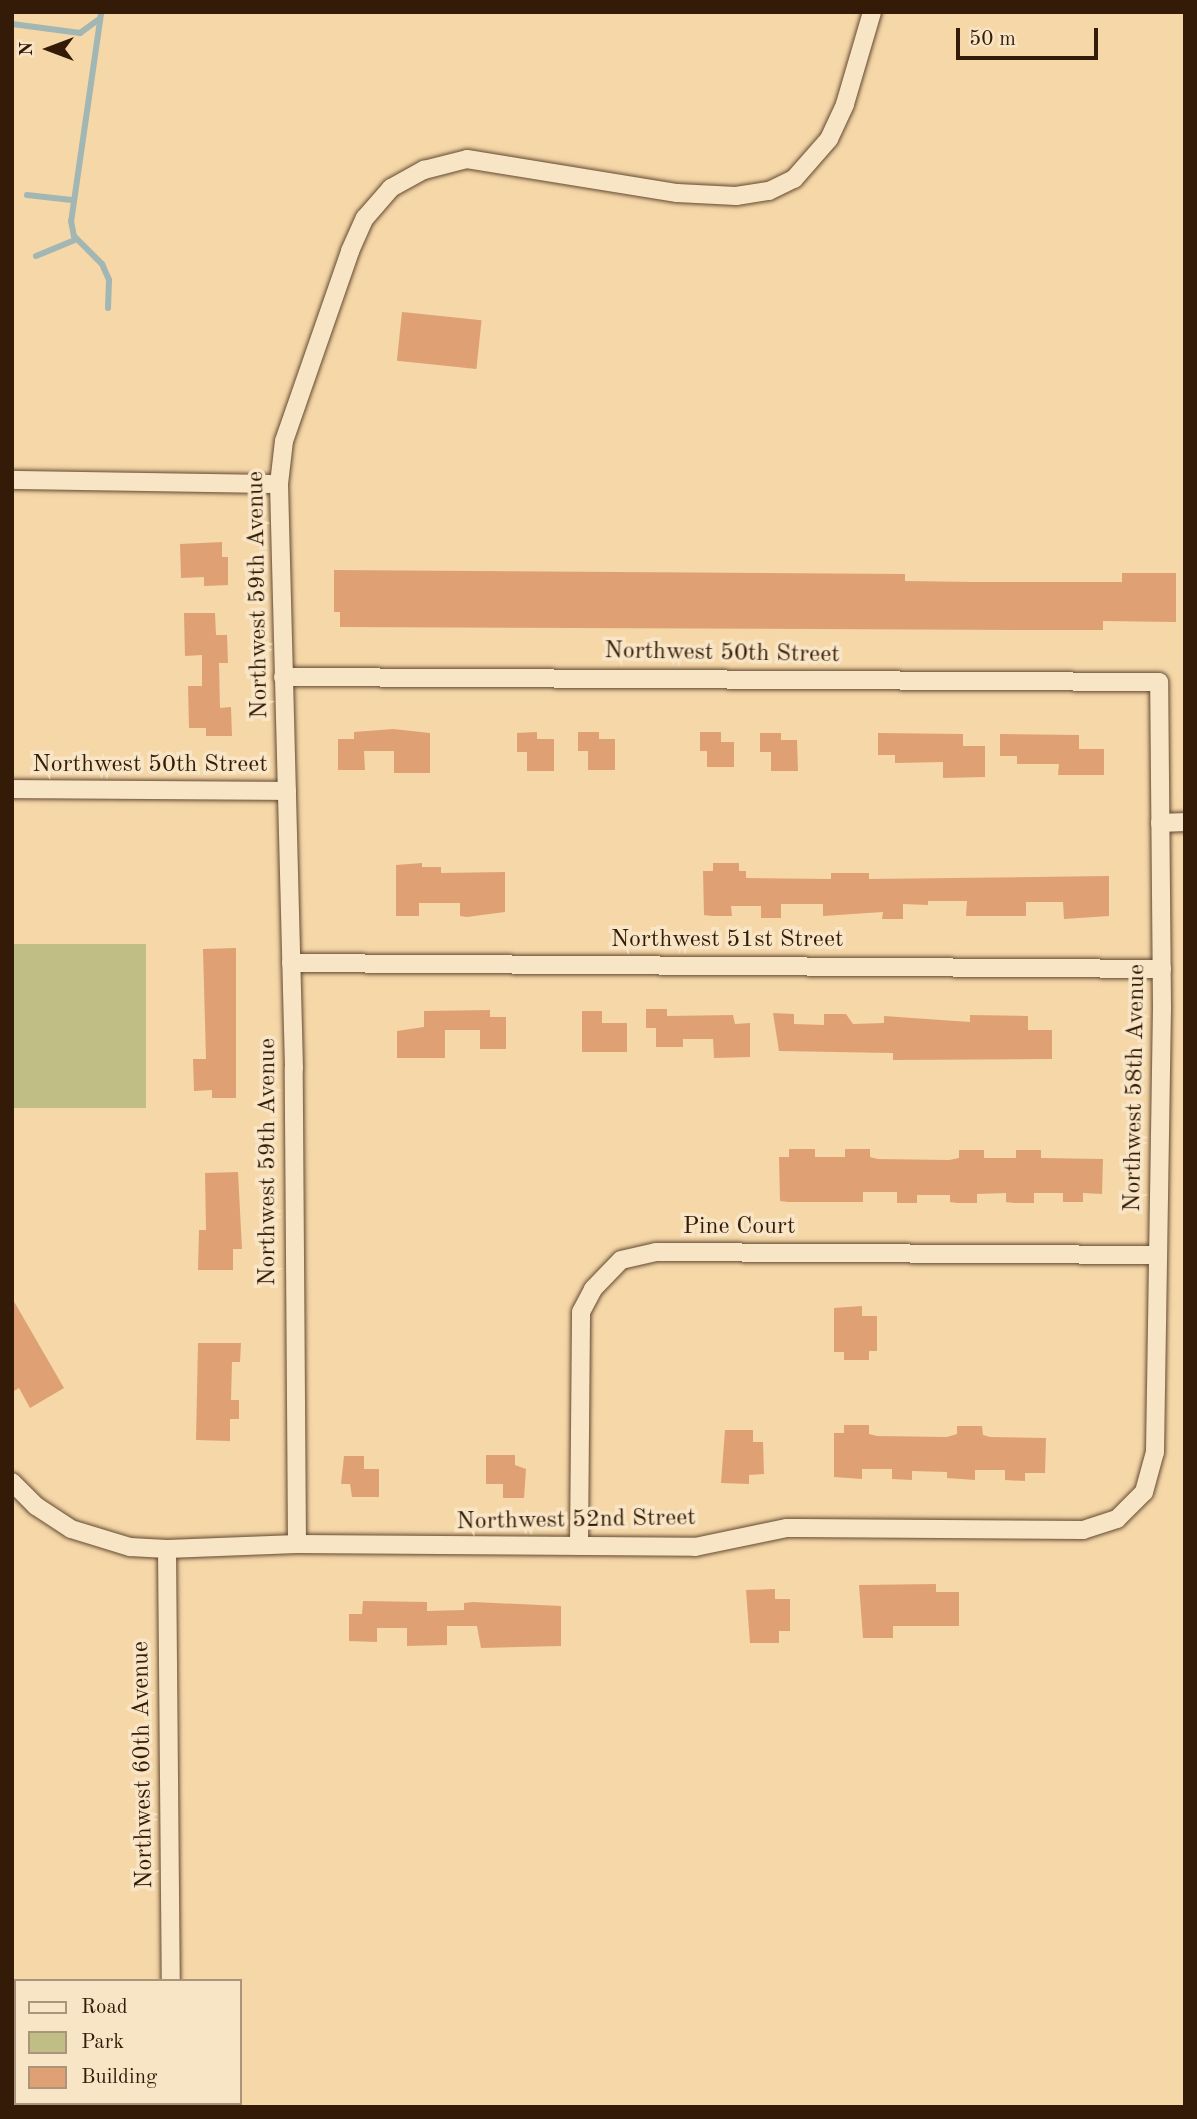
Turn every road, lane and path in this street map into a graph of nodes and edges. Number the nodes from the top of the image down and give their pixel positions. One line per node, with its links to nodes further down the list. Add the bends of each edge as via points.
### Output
1 (872, 12): 3 (street, Northwest 59th Avenue, via 845,104 829,139 794,178 768,191 736,196 677,192 467,159 424,170 391,188 365,218 350,251 284,441)
2 (12, 480): 3 (street)
3 (279, 484): 4 (street, Northwest 59th Avenue)
4 (283, 677): 5 (street, Northwest 50th Street); 7 (street, Northwest 59th Avenue)
5 (1160, 682): 9 (street, Northwest 58th Avenue)
6 (12, 789): 7 (street, Northwest 50th Street)
7 (287, 791): 10 (street, Northwest 59th Avenue)
8 (1185, 822): 9 (street)
9 (1160, 823): 11 (street, Northwest 58th Avenue)
10 (291, 964): 11 (street, Northwest 51st Street); 15 (street, Northwest 59th Avenue)
11 (1162, 969): 12 (street, Northwest 58th Avenue)
12 (1158, 1255): 14 (street, Northwest 58th Avenue, via 1155,1452); 16 (street, Pine Court, via 656,1252 621,1260 593,1289 581,1312)
13 (14, 1486): 17 (street, Northwest 52nd Street, via 48,1515 100,1541)
14 (1144, 1492): 16 (street, Northwest 52nd Street, via 1117,1519 1083,1530 787,1528 695,1547)
15 (296, 1544): 16 (street, Northwest 52nd Street); 17 (street, Northwest 52nd Street)
16 (579, 1546)
17 (167, 1549): 18 (street, Northwest 60th Avenue)
18 (171, 1979)

